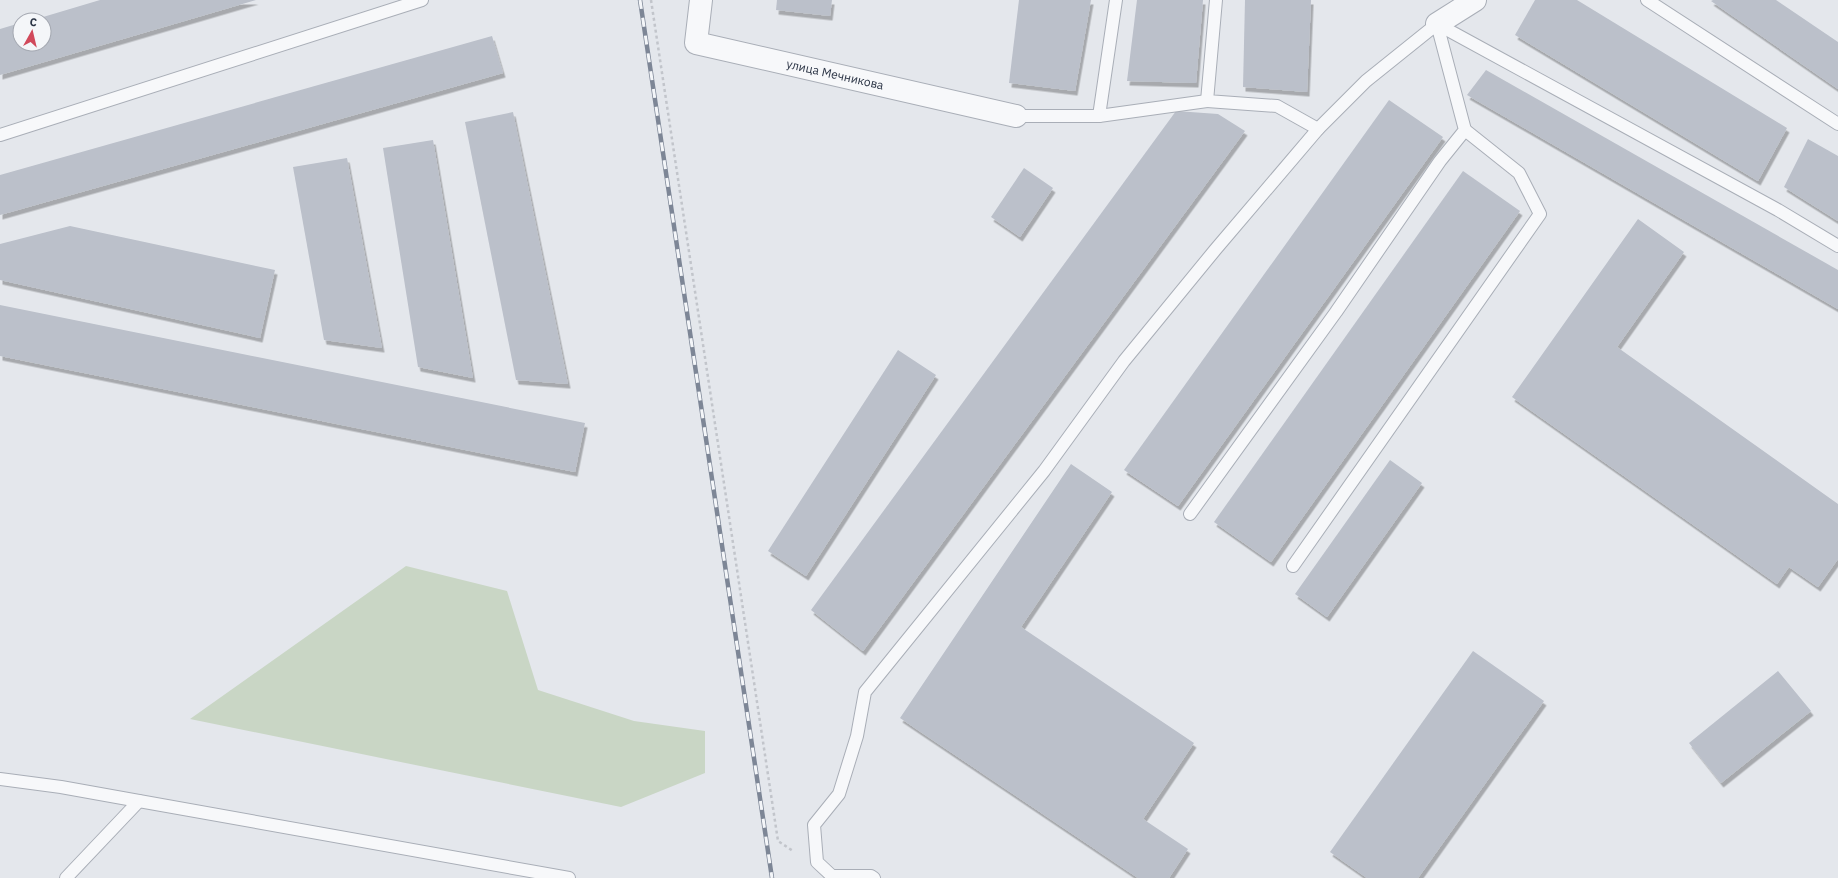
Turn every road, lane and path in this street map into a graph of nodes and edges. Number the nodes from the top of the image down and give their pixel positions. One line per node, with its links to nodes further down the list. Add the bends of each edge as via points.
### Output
1 (422, 0): 15 (lane)
2 (651, 0): 21 (path, via 778,841)
3 (701, 0): 10 (street, улица Мечникова, via 696,43)
4 (1116, 0): 11 (lane)
5 (1216, 0): 9 (lane)
6 (1475, 0): 8 (street)
7 (1647, 0): 12 (lane)
8 (1437, 24): 13 (lane, via 1366,81); 14 (lane); 16 (lane, via 1778,210)
9 (1207, 101): 11 (lane); 13 (lane, via 1277,106)
10 (1016, 116): 11 (lane)
11 (1099, 116)
12 (1838, 124)
13 (1318, 129): 24 (lane, via 1124,361 1044,471 865,692 857,736 839,794 814,825 817,862 832,876)
14 (1465, 130): 17 (lane, via 1440,161 1336,312); 18 (lane, via 1519,173 1540,214)
15 (0, 135)
16 (1838, 246)
17 (1190, 514)
18 (1293, 566)
19 (0, 779): 20 (lane)
20 (139, 801): 22 (lane); 23 (lane)
21 (796, 853)
22 (66, 878)
23 (569, 878)
24 (874, 878)

